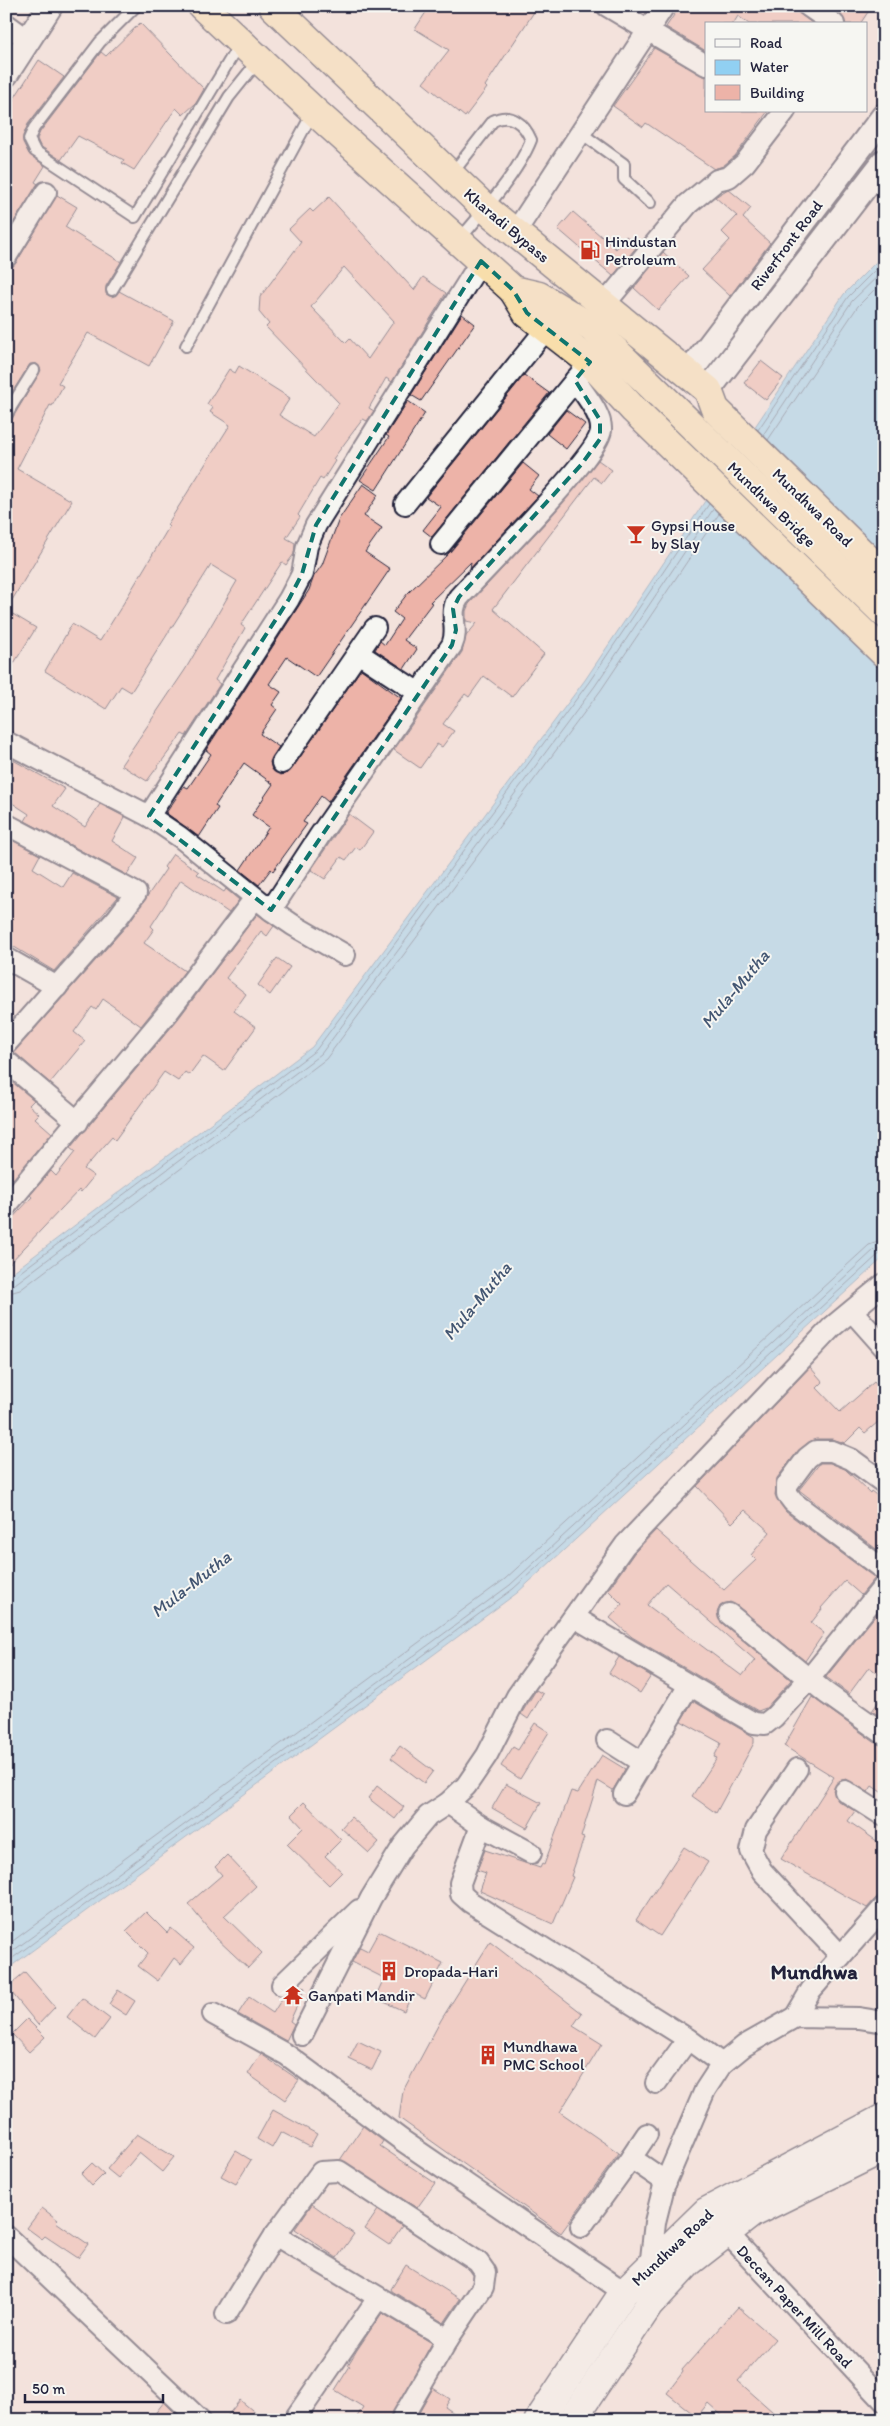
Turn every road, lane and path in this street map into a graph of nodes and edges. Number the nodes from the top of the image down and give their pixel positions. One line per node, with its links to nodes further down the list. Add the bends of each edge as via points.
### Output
1 (50, 6): 11 (street)
2 (136, 6): 12 (lane, via 100,42 34,128 29,140 35,151 135,217)
3 (202, 6): 12 (highway)
4 (273, 6): 20 (highway, Kharadi Bypass)
5 (607, 6): 10 (street)
6 (664, 6): 10 (street)
7 (808, 6): 8 (street)
8 (831, 22)
9 (6, 24): 11 (street)
10 (649, 30): 13 (street); 18 (street)
11 (28, 40): 14 (street)
12 (250, 51): 15 (highway); 28 (lane, via 229,97)
13 (705, 64)
14 (6, 74)
15 (314, 111): 25 (highway); 32 (lane)
16 (782, 112): 30 (street, via 745,163 729,177 717,180 688,204)
17 (884, 116): 35 (street, Riverfront Road)
18 (580, 134): 22 (lane, via 624,164 624,179); 24 (street)
19 (884, 162): 35 (street, Riverfront Road)
20 (450, 176): 23 (highway, Kharadi Bypass); 23 (lane, via 493,121 502,116 521,124 531,140 527,151)
21 (46, 192): 26 (street)
22 (650, 203)
23 (486, 209): 24 (highway, Kharadi Bypass); 25 (lane)
24 (516, 231): 30 (highway, Kharadi Bypass)
25 (459, 241): 27 (highway)
26 (6, 257)
27 (481, 260): 29 (highway); 49 (street, via 316,525 307,546 302,574 289,599)
28 (112, 290)
29 (513, 290): 31 (highway, via 527,313); 42 (highway, Mundhwa Bridge, via 539,296 592,328)
30 (603, 306): 35 (highway, Kharadi Bypass)
31 (547, 328): 34 (highway); 38 (street)
32 (186, 346)
33 (34, 370): 36 (lane)
34 (583, 371): 39 (street); 45 (highway, via 634,410); 46 (street, via 600,420 600,439 581,465 459,597 452,609 456,637)
35 (698, 382): 37 (highway, Kharadi Bypass, via 726,396)
36 (6, 415)
37 (748, 430): 40 (highway); 41 (highway, Mundhwa Road)
38 (405, 504)
39 (441, 544)
40 (884, 549)
41 (884, 575)
42 (884, 613)
43 (375, 628): 44 (street)
44 (358, 653): 46 (street); 48 (street)
45 (884, 653)
46 (419, 694): 52 (street)
47 (6, 742): 49 (street)
48 (282, 763)
49 (149, 816): 51 (street)
50 (6, 824): 55 (street, via 136,893)
51 (255, 898): 52 (street); 58 (street, via 169,1011)
52 (271, 910): 53 (street, via 293,926)
53 (345, 954)
54 (6, 958): 55 (street)
55 (57, 987): 56 (street)
56 (6, 1044)
57 (6, 1061): 58 (street)
58 (78, 1122): 59 (street)
59 (6, 1206)
60 (884, 1284): 61 (street)
61 (852, 1311): 62 (street); 67 (street, via 832,1328 625,1545)
62 (884, 1347)
63 (884, 1483): 64 (street, via 851,1459 832,1451 816,1451 787,1485 787,1494 793,1502)
64 (884, 1570)
65 (884, 1586): 68 (street)
66 (729, 1614): 68 (street)
67 (574, 1617): 69 (street); 76 (street, via 517,1696 472,1778)
68 (809, 1679): 69 (street, via 765,1724 754,1723); 70 (street)
69 (689, 1685): 72 (street)
70 (884, 1734)
71 (607, 1740): 72 (street)
72 (643, 1763): 75 (street)
73 (797, 1769): 82 (street, via 756,1830 751,1851 762,1871)
74 (845, 1791): 77 (street)
75 (624, 1794)
76 (448, 1803): 78 (street); 80 (street, via 428,1816 403,1846)
77 (884, 1816)
78 (481, 1826): 79 (street); 88 (street, via 460,1883 461,1894)
79 (531, 1853)
80 (371, 1898): 83 (street); 87 (street)
81 (884, 1908): 82 (street)
82 (841, 1956): 85 (street, via 811,1990)
83 (282, 1985)
84 (213, 2014): 102 (street, via 287,2055 403,2141)
85 (795, 2017): 86 (street, via 859,2018); 89 (street, via 744,2046)
86 (884, 2022)
87 (302, 2035)
88 (688, 2039): 89 (street); 90 (street)
89 (722, 2064): 95 (street, via 705,2090)
90 (656, 2083)
91 (884, 2118): 96 (main road, Mundhwa Road)
92 (647, 2134): 94 (street)
93 (884, 2148): 98 (main road, Mundhwa Road, via 752,2213)
94 (631, 2158): 95 (street); 97 (street)
95 (666, 2182): 101 (street, via 655,2222)
96 (706, 2212): 98 (street, Deccan Paper Mill Road); 101 (main road, Mundhwa Road)
97 (581, 2228)
98 (726, 2232): 106 (street, Deccan Paper Mill Road); 111 (main road, Mundhwa Road, via 689,2262 649,2305)
99 (275, 2235): 103 (street); 104 (street); 105 (street, via 322,2172 339,2171 478,2262 485,2272 483,2287)
100 (6, 2236): 107 (street)
101 (650, 2268): 102 (main road, Mundhwa Road)
102 (624, 2292): 110 (main road, Mundhwa Road)
103 (378, 2298): 105 (street); 108 (street)
104 (226, 2314)
105 (448, 2339): 109 (street)
106 (884, 2401)
107 (200, 2420)
108 (294, 2420)
109 (401, 2420)
110 (539, 2420)
111 (572, 2420)

